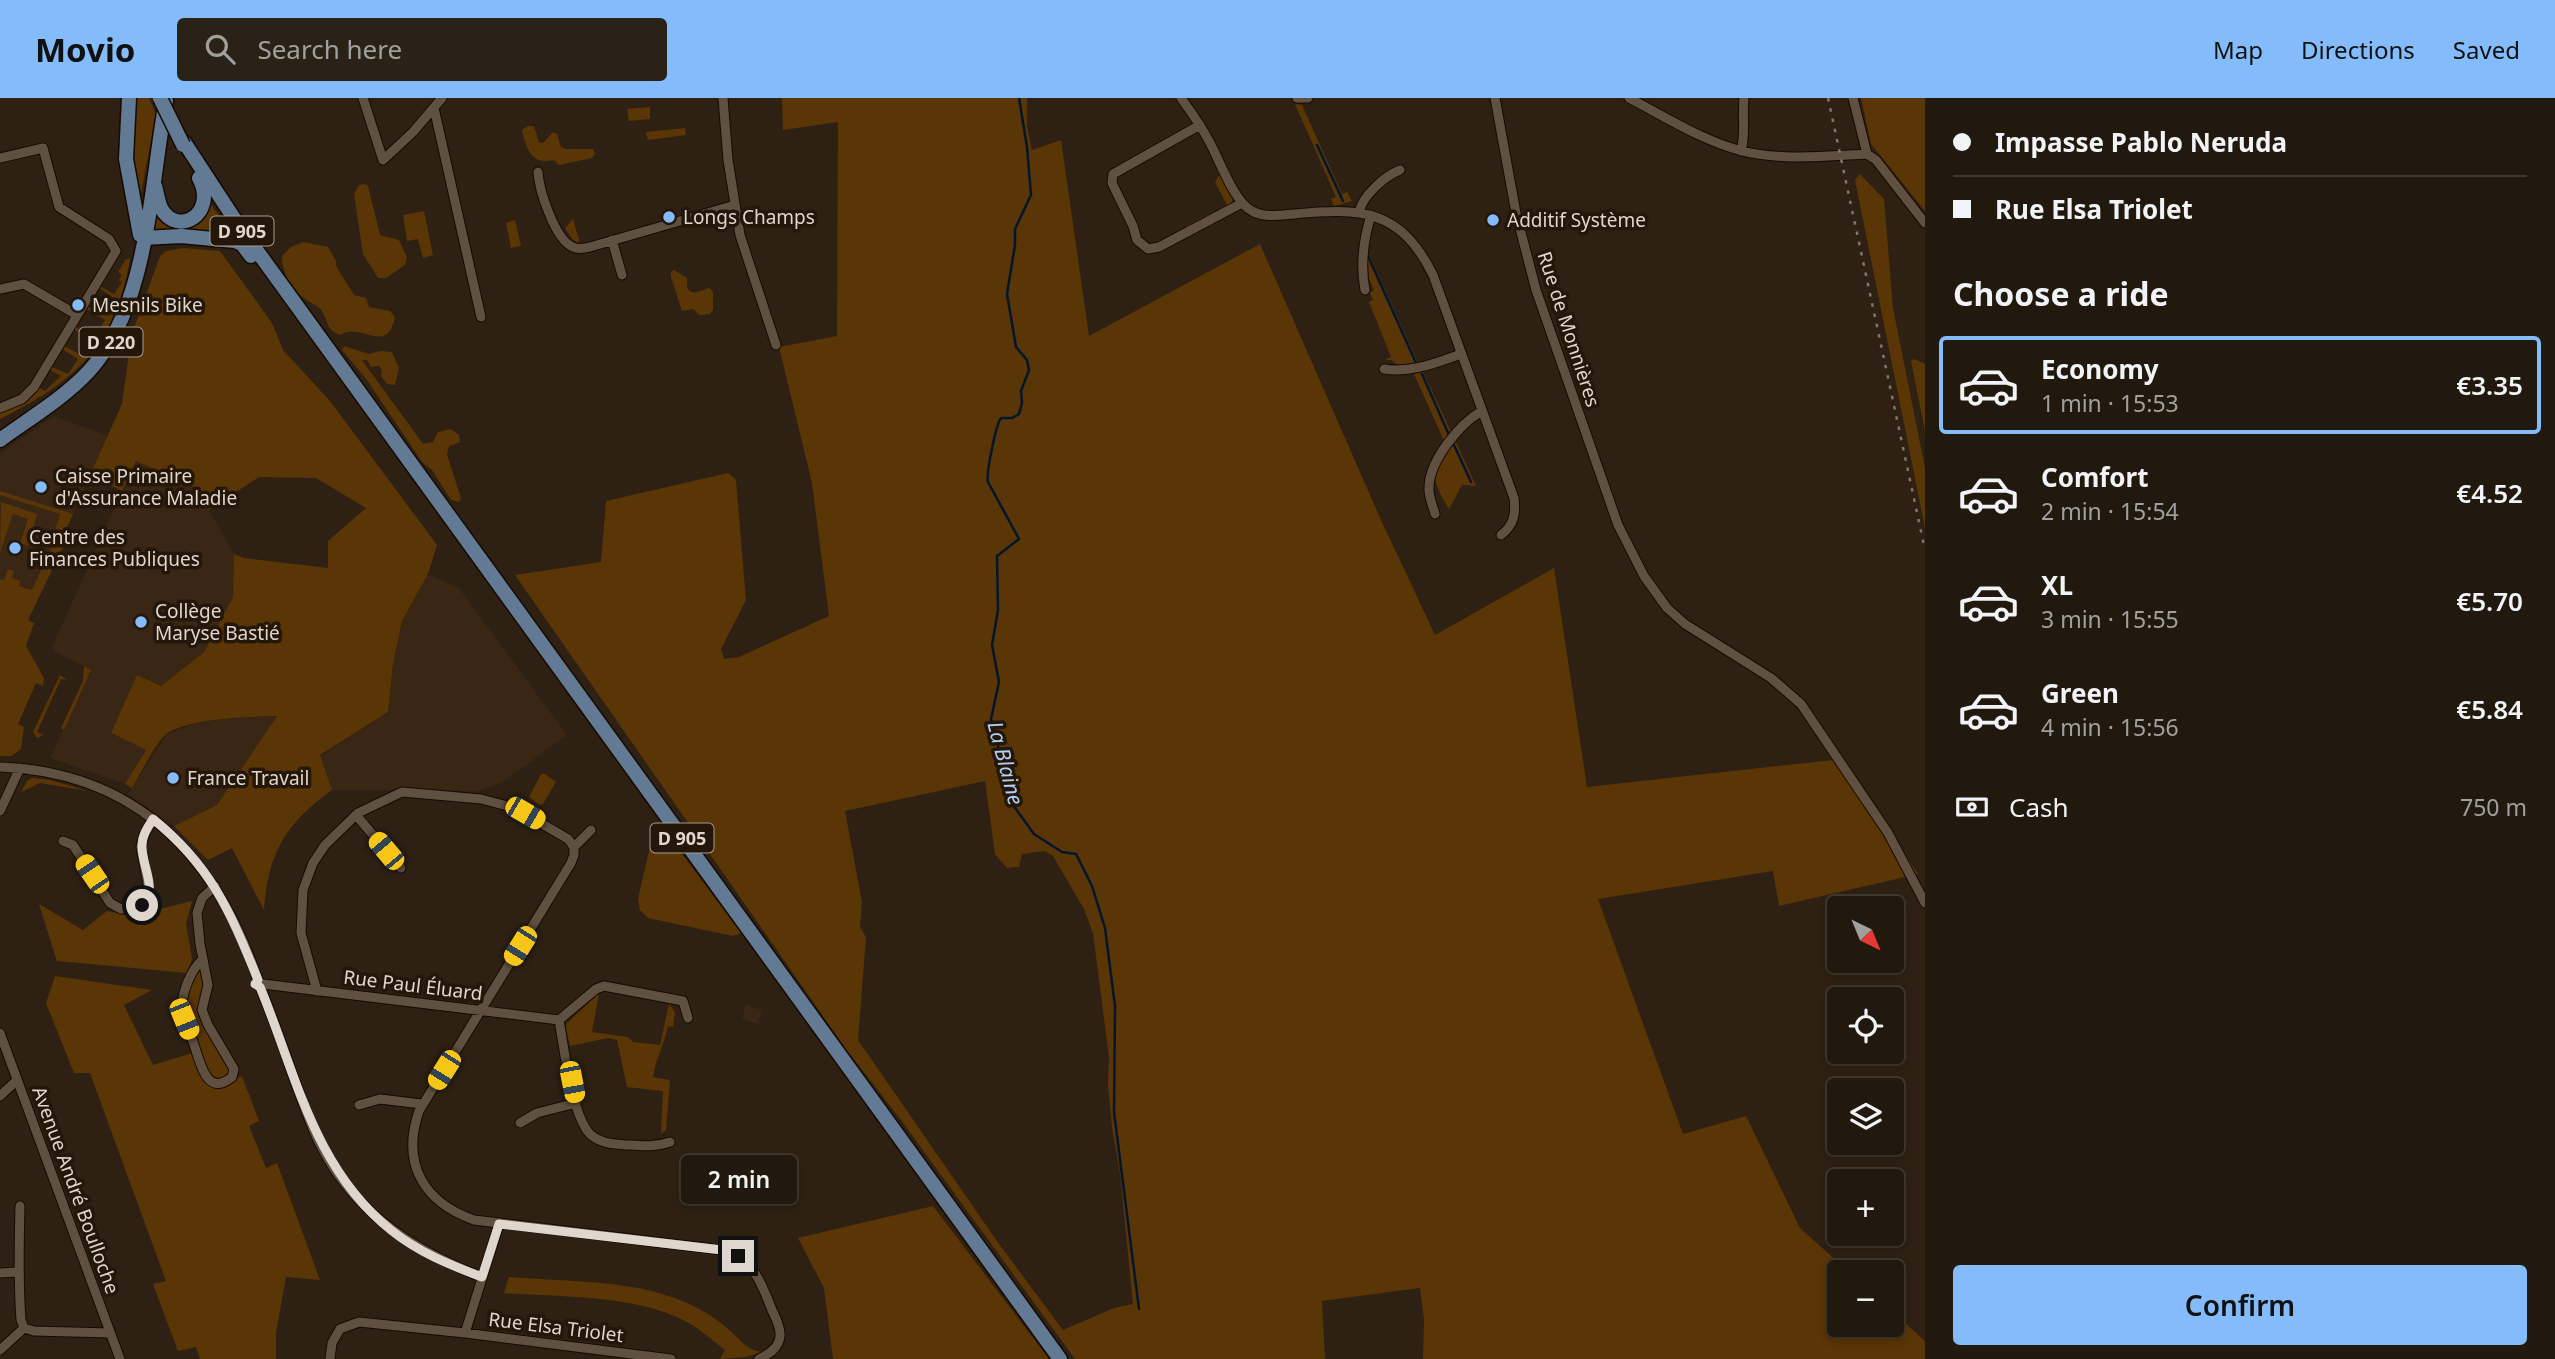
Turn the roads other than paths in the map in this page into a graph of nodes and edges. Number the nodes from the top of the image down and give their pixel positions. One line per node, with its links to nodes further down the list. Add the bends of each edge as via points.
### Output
1 (129, 98): 29 (main road, via 126,159)
2 (160, 98): 16 (main road, bridge)
3 (166, 98): 22 (main road, D 220)
4 (363, 98): 14 (street, via 383,160)
5 (442, 98): 14 (street)
6 (723, 98): 24 (street)
7 (1181, 98): 15 (street)
8 (1297, 98): 9 (street)
9 (1308, 98)
10 (1495, 98): 56 (street, Rue de Monnières, via 1536,290 1618,525 1650,586 1674,616 1771,678 1801,704 1888,833)
11 (1629, 98): 17 (street)
12 (1744, 98): 17 (street)
13 (1853, 98): 18 (street)
14 (434, 108): 35 (street)
15 (1200, 125): 23 (street); 23 (street, via 1113,174 1112,183 1137,240 1148,249 1159,247)
16 (184, 144): 22 (main road, via 204,188 200,212 185,221 168,216 160,207); 34 (main road, D 905)
17 (1741, 151): 18 (street)
18 (1867, 154): 27 (street)
19 (0, 158): 33 (street, via 43,148 59,207 115,246 113,258)
20 (1400, 170): 25 (street, via 1368,196)
21 (538, 172): 28 (street, via 547,211 569,245 581,248)
22 (153, 179): 29 (main road, D 220)
23 (1242, 203): 25 (street, via 1261,215)
24 (735, 205): 28 (street); 36 (street, via 746,257)
25 (1359, 212): 26 (street)
26 (1371, 215): 32 (street, via 1362,253); 37 (street, via 1395,226 1422,253)
27 (1925, 223)
28 (612, 240): 30 (street)
29 (143, 242): 34 (main road, D 905, via 181,236 238,242); 41 (main road, D 220, via 127,309 106,349 77,383)
30 (622, 275)
31 (0, 289): 33 (street, via 24,284)
32 (1365, 290)
33 (77, 315): 39 (street, via 28,394)
34 (304, 317): 85 (main road, D 905)
35 (481, 317)
36 (776, 345)
37 (1461, 354): 38 (street, via 1414,369); 40 (street)
38 (1384, 369)
39 (0, 408)
40 (1482, 411): 44 (street, via 1437,458 1428,489); 45 (street, via 1514,498 1513,521)
41 (38, 412): 42 (main road); 43 (main road)
42 (0, 430)
43 (0, 440)
44 (1435, 514)
45 (1501, 535)
46 (0, 767): 47 (street)
47 (20, 768): 48 (street); 50 (street, via 99,788)
48 (0, 811)
49 (356, 815): 53 (street, via 402,792 481,799 515,808); 54 (street); 59 (street, via 324,845 303,890 301,933)
50 (153, 819): 52 (street, via 141,847 150,895 138,907 121,909 110,903 73,845); 55 (street, via 190,853)
51 (591, 830): 53 (street)
52 (63, 841)
53 (574, 847): 60 (street, via 571,863)
54 (401, 868)
55 (215, 887): 57 (street, via 202,898 197,913); 58 (street, via 237,926)
56 (1925, 903)
57 (202, 960): 57 (street, via 186,988 182,1012 205,1075 222,1083 232,1077 234,1069 203,1014 208,985)
58 (260, 984): 59 (street, Rue Paul Éluard); 75 (street, via 314,1130 350,1189 403,1238)
59 (317, 991): 60 (street, Rue Paul Éluard)
60 (480, 1012): 62 (street, Rue Paul Éluard); 67 (street)
61 (688, 1018): 62 (street, via 683,1001 604,986)
62 (559, 1020): 66 (street)
63 (0, 1033): 64 (street, Avenue André Boulloche)
64 (16, 1081): 65 (street); 77 (street, Avenue André Boulloche)
65 (0, 1096)
66 (576, 1103): 69 (street, via 537,1113); 70 (street, via 584,1126 601,1141 656,1146)
67 (422, 1104): 68 (street, via 380,1099); 72 (street, via 412,1148 428,1190 460,1215)
68 (359, 1105)
69 (520, 1123)
70 (670, 1142)
71 (20, 1206): 73 (street)
72 (499, 1224): 75 (street, Rue Elsa Triolet); 84 (street, via 722,1250 738,1256 755,1272 779,1326 775,1347)
73 (17, 1272): 74 (street); 76 (street)
74 (0, 1273)
75 (482, 1277): 78 (street, Rue Elsa Triolet)
76 (24, 1328): 77 (street); 79 (street)
77 (110, 1333): 81 (street, Avenue André Boulloche)
78 (465, 1333): 80 (street, Rue Elsa Triolet); 82 (street, via 352,1323 336,1335)
79 (0, 1350)
80 (654, 1358): 83 (street, Rue Elsa Triolet)
81 (120, 1359)
82 (330, 1359)
83 (671, 1359)
84 (759, 1359)
85 (1060, 1359)

